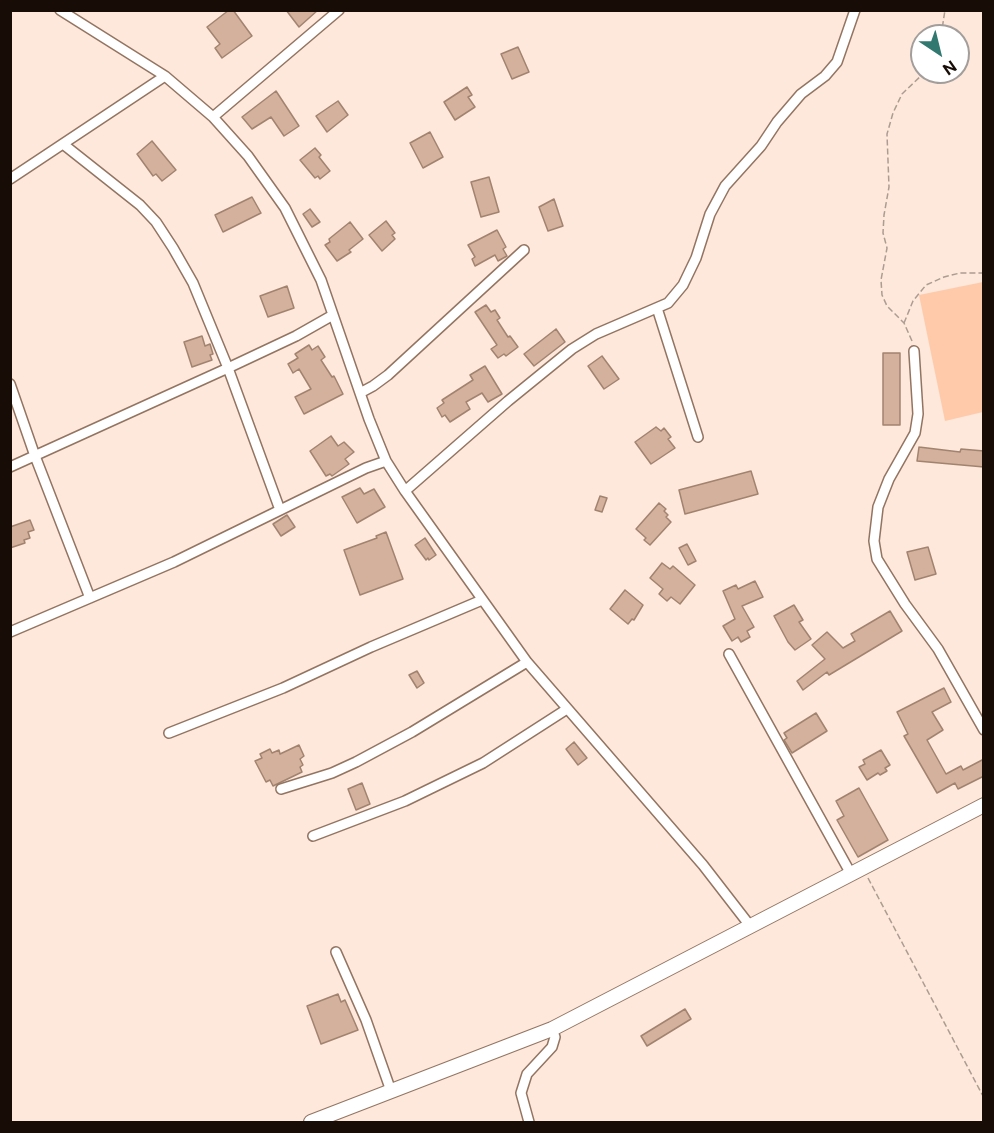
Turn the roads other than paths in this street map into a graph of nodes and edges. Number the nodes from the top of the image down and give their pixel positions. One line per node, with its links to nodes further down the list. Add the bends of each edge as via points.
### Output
1 (60, 10): 4 (street)
2 (339, 10): 5 (street)
3 (855, 10): 9 (street, via 837,62 795,101 725,186 683,285 668,303)
4 (165, 76): 5 (street); 6 (street)
5 (213, 117): 10 (street, via 248,156 285,208 321,280)
6 (63, 144): 7 (street); 12 (street, via 156,222 193,283)
7 (10, 179)
8 (524, 250): 14 (street, via 388,375)
9 (657, 308): 15 (street); 19 (street, via 596,334 572,349)
10 (333, 315): 12 (street); 14 (street)
11 (914, 351): 27 (street, via 918,414 915,433 878,507 874,541 877,559 938,649)
12 (228, 368): 16 (street); 20 (street)
13 (10, 384): 16 (street)
14 (360, 393): 17 (street)
15 (698, 437)
16 (35, 456): 18 (street); 21 (street)
17 (386, 461): 19 (street); 20 (street)
18 (10, 467)
19 (405, 491): 22 (street)
20 (280, 510): 21 (street)
21 (90, 598): 23 (street)
22 (482, 600): 25 (street); 28 (street, via 283,688)
23 (10, 632)
24 (729, 654): 32 (street)
25 (527, 662): 26 (street); 29 (street, via 356,762)
26 (567, 709): 31 (street, via 483,762 405,801); 33 (street, via 703,865)
27 (984, 730)
28 (169, 733)
29 (282, 789)
30 (984, 805): 32 (street)
31 (313, 836)
32 (857, 871): 33 (street)
33 (751, 927): 35 (street)
34 (336, 952): 36 (street)
35 (552, 1029): 36 (street); 38 (street, via 552,1047 527,1074 521,1093)
36 (392, 1091): 37 (street)
37 (311, 1122)
38 (529, 1122)

